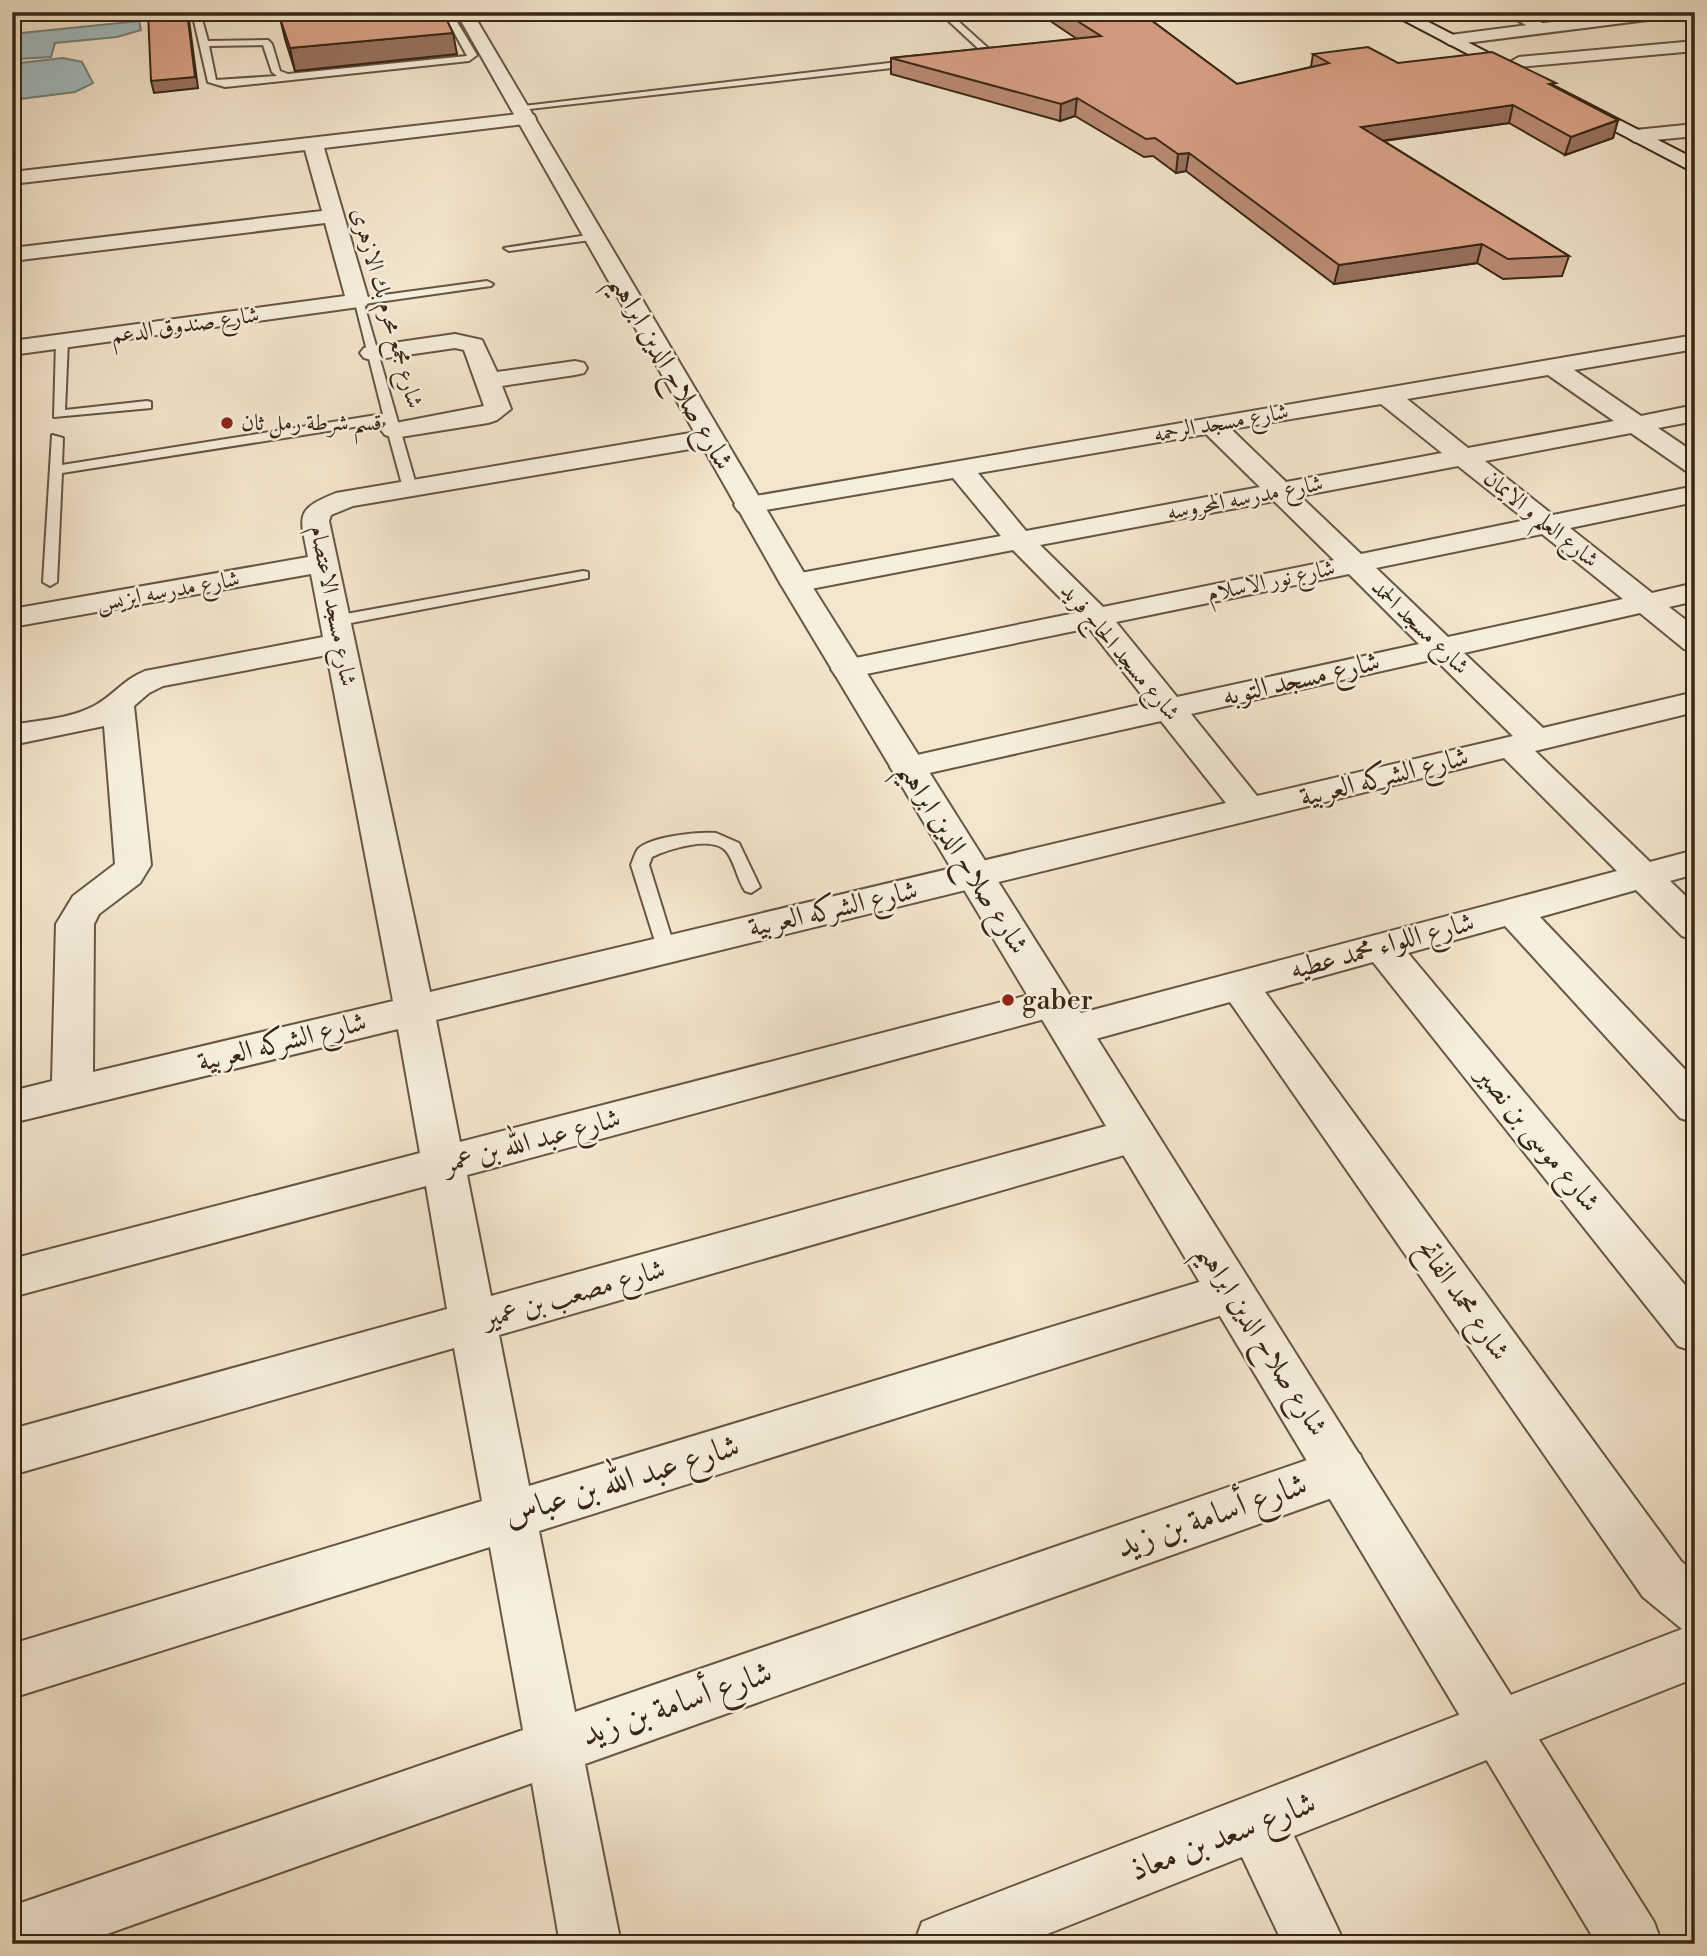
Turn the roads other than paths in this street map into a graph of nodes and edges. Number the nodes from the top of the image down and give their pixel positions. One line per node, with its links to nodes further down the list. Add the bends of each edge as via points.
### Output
1 (196, 12): 14 (lane)
2 (447, 12): 19 (lane, via 473,55 469,58)
3 (464, 12): 20 (street, شارع صلاح الدين ابراهيم)
4 (943, 12): 16 (lane, via 986,51)
5 (1396, 12): 13 (street)
6 (1422, 12): 13 (street)
7 (1510, 12): 12 (street)
8 (1580, 12): 11 (street)
9 (1671, 12): 10 (street)
10 (1644, 14): 11 (street)
11 (1600, 21): 12 (street)
12 (1544, 28): 13 (street)
13 (1460, 39): 18 (street); 23 (street)
14 (204, 44): 19 (lane, via 265,42 276,72); 19 (lane, via 212,82)
15 (1695, 46): 18 (street)
16 (954, 59)
17 (926, 62): 20 (lane)
18 (1518, 62): 22 (street)
19 (287, 77)
20 (523, 113): 24 (street); 29 (street, شارع صلاح الدين ابراهيم)
21 (1695, 130): 22 (street)
22 (1663, 133): 23 (street); 25 (street)
23 (1635, 136): 26 (street)
24 (313, 143): 27 (street); 28 (street, شارع مجمع محرم بك الازهرى)
25 (1695, 149)
26 (1695, 167)
27 (12, 178)
28 (333, 216): 31 (street); 33 (street, شارع مجمع محرم بك الازهرى)
29 (594, 237): 30 (lane); 48 (street, شارع صلاح الدين ابراهيم)
30 (509, 248)
31 (12, 255)
32 (488, 284): 33 (lane)
33 (358, 301): 34 (street, شارع صندوق الدعم); 37 (lane, شارع مجمع محرم بك الازهرى)
34 (62, 341): 36 (street, شارع صندوق الدعم); 42 (lane, via 58,414)
35 (1695, 342): 38 (street, شارع مسجد الرحمه)
36 (12, 348)
37 (372, 353): 40 (street, via 469,343 477,348); 44 (lane, شارع مجمع محرم بك الازهرى)
38 (1552, 366): 41 (street, شارع مسجد الرحمه); 45 (street)
39 (575, 368): 40 (street)
40 (489, 382): 44 (street, via 496,413)
41 (1386, 395): 46 (street, شارع مسجد الرحمه); 49 (street, شارع العلم و الايمان)
42 (147, 405)
43 (1695, 412): 45 (street, شارع مدرسه المحروسه)
44 (392, 423): 52 (lane); 53 (lane, شارع مجمع محرم بك الازهرى)
45 (1635, 424): 49 (street, شارع مدرسه المحروسه); 50 (street)
46 (1212, 425): 51 (street, شارع مسجد الرحمه); 54 (street, شارع مسجد الحمد)
47 (57, 438): 52 (lane)
48 (708, 438): 53 (street, شارع مسجد الاعتصام); 56 (street, شارع صلاح الدين ابراهيم)
49 (1463, 456): 54 (street, شارع مدرسه المحروسه); 57 (street, شارع العلم و الايمان)
50 (1695, 466)
51 (959, 468): 56 (street, شارع مسجد الرحمه); 58 (street, شارع مسجد الحاج فريد)
52 (55, 470): 62 (lane)
53 (411, 488): 59 (street, شارع مسجد الاعتصام, via 346,499 319,510 315,521)
54 (1280, 491): 58 (street, شارع مدرسه المحروسه); 60 (street, شارع مسجد الحمد)
55 (1695, 494): 57 (street, شارع نور الاسلام)
56 (748, 505): 63 (street, شارع صلاح الدين ابراهيم)
57 (1547, 524): 60 (street, شارع نور الاسلام); 65 (street, شارع العلم و الايمان)
58 (1020, 541): 63 (street, شارع مدرسه المحروسه); 66 (street, شارع مسجد الحاج فريد)
59 (323, 563): 67 (street, شارع مدرسه ايزيس); 68 (street, شارع مسجد الاعتصام)
60 (1355, 564): 66 (street, شارع نور الاسلام); 70 (street, شارع مسجد الحمد)
61 (583, 575): 68 (lane)
62 (50, 582)
63 (795, 583): 71 (street, شارع صلاح الدين ابراهيم)
64 (1695, 592): 65 (street, شارع مسجد التوبه)
65 (1645, 603): 69 (street, شارع العلم و الايمان); 70 (street, شارع مسجد التوبه)
66 (1096, 617): 71 (street, شارع نور الاسلام); 74 (street, شارع مسجد الحاج فريد)
67 (12, 618)
68 (337, 632): 73 (street, via 156,678 133,687); 88 (street, شارع مسجد الاعتصام)
69 (1695, 642)
70 (1441, 648): 74 (street, شارع مسجد التوبه); 76 (street, شارع مسجد الحمد)
71 (847, 669): 77 (street, شارع صلاح الدين ابراهيم)
72 (1695, 702): 76 (street, شارع الشركه العربية)
73 (118, 703): 75 (street, via 93,719); 90 (street, via 133,865 121,881 99,892 78,913 75,924)
74 (1169, 708): 77 (street, شارع مسجد التوبه); 78 (street, شارع مسجد الحاج فريد)
75 (12, 735)
76 (1523, 743): 78 (street, شارع الشركه العربية); 81 (street, شارع مسجد الحمد)
77 (907, 767): 80 (street, شارع صلاح الدين ابراهيم)
78 (1249, 809): 80 (street, شارع الشركه العربية)
79 (1695, 862): 81 (street, شارع اللواء محمد عطيه)
80 (973, 876): 86 (street, شارع الشركه العربية); 89 (street, شارع صلاح الدين ابراهيم)
81 (1643, 876): 83 (street, شارع اللواء محمد عطيه); 84 (street, شارع مسجد الحمد)
82 (751, 887): 86 (lane, via 732,846 719,839 703,838 645,853 640,865)
83 (1513, 911): 85 (street, شارع اللواء محمد عطيه); 92 (street)
84 (1695, 927)
85 (1381, 946): 87 (street, شارع اللواء محمد عطيه); 98 (street, شارع موسى بن نصير)
86 (666, 949): 88 (street, شارع الشركه العربية)
87 (1239, 985): 89 (street, شارع اللواء محمد عطيه); 102 (street, شارع محمد الفاتح, via 1662,1579)
88 (414, 1010): 90 (street, شارع الشركه العربية); 94 (street, شارع مسجد الاعتصام)
89 (1061, 1017): 93 (street, شارع صلاح الدين ابراهيم); 94 (street, شارع عبد الله بن عمر)
90 (72, 1092): 91 (street, شارع الشركه العربية)
91 (12, 1107)
92 (1695, 1107)
93 (1135, 1135): 96 (street, شارع صلاح الدين ابراهيم); 97 (street, شارع مصعب بن عمير)
94 (443, 1165): 95 (street, شارع عبد الله بن عمر); 97 (street, شارع مسجد الاعتصام)
95 (12, 1279)
96 (1232, 1292): 100 (street, شارع صلاح الدين ابراهيم); 101 (street, شارع عبد الله بن عباس)
97 (473, 1322): 99 (street, شارع مصعب بن عمير); 101 (street, شارع مسجد الاعتصام)
98 (1695, 1332)
99 (12, 1452)
100 (1342, 1471): 105 (street, شارع صلاح الدين ابراهيم); 106 (street, شارع أسامة بن زيد)
101 (510, 1516): 104 (street, شارع عبد الله بن عباس); 106 (street, شارع مسجد الاعتصام)
102 (1695, 1608)
103 (1695, 1651): 105 (street, شارع سعد بن معاذ)
104 (12, 1671)
105 (1501, 1729): 107 (street, شارع سعد بن معاذ); 113 (street, شارع صلاح الدين ابراهيم)
106 (554, 1747): 109 (street, شارع أسامة بن زيد); 110 (street, شارع مسجد الاعتصام)
107 (1257, 1824): 108 (street, شارع سعد بن معاذ); 112 (street)
108 (1006, 1933): 111 (street, شارع سعد بن معاذ)
109 (12, 1937)
110 (591, 1944)
111 (944, 1944)
112 (1315, 1944)
113 (1632, 1944)

